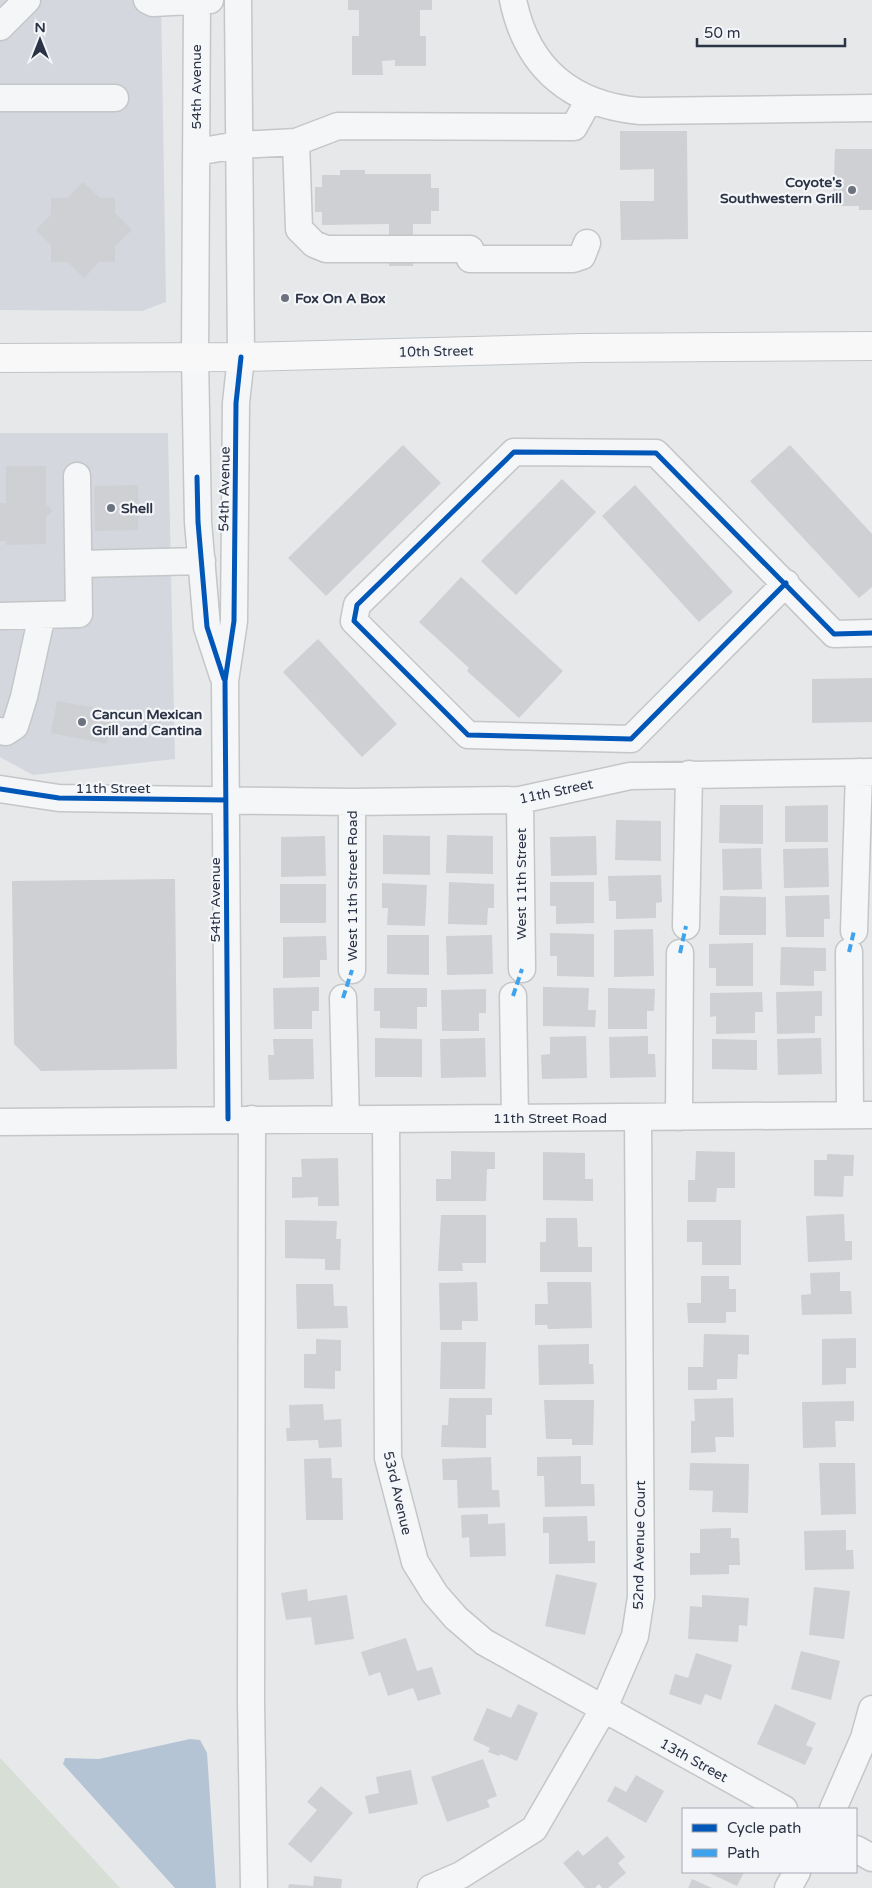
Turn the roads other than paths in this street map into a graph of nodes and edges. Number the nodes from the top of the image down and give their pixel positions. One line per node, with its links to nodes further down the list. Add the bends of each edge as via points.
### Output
1 (27, 0): 6 (street)
2 (147, 0): 5 (street, via 154,3)
3 (238, 0): 12 (street, 54th Avenue)
4 (513, 0): 9 (street, via 517,22 529,48 562,84)
5 (202, 1): 13 (street, 54th Avenue)
6 (0, 27)
7 (0, 98): 8 (street)
8 (115, 98)
9 (589, 100): 10 (street, via 614,108 640,111); 11 (street, via 574,127 338,126)
10 (872, 108)
11 (296, 142): 12 (street); 14 (street, via 299,229 314,244 326,249 573,259 582,256)
12 (238, 145): 13 (street); 17 (street, 54th Avenue)
13 (196, 152): 16 (street, 54th Avenue)
14 (588, 243)
15 (872, 346): 17 (main road, 10th Street, via 582,348)
16 (195, 357): 17 (main road, 10th Street); 18 (main road, 10th Street); 20 (street, 54th Avenue, via 198,522)
17 (241, 357): 26 (street, 54th Avenue, via 236,403 234,621)
18 (0, 358)
19 (77, 476): 21 (street)
20 (202, 562): 21 (street); 26 (street, 54th Avenue, via 207,627)
21 (78, 564): 23 (street, via 79,614)
22 (786, 583): 25 (street, via 834,634); 28 (street); 28 (street, via 656,453 514,452 357,605 354,621 468,735)
23 (42, 615): 24 (street); 27 (street, via 15,726 6,732)
24 (0, 616)
25 (872, 633)
26 (225, 681): 33 (street, 54th Avenue)
27 (0, 731)
28 (631, 739): 31 (street)
29 (865, 772): 30 (street, 11th Street); 42 (street, via 852,941)
30 (689, 774): 31 (street, 11th Street); 36 (street)
31 (630, 776): 34 (street, 11th Street)
32 (0, 789): 33 (street, 11th Street, via 59,798)
33 (226, 800): 35 (street, 11th Street); 46 (street, 54th Avenue)
34 (520, 800): 35 (street, 11th Street); 38 (street, West 11th Street)
35 (352, 802): 39 (street, West 11th Street Road)
36 (686, 926)
37 (680, 953): 44 (street)
38 (522, 969)
39 (352, 970)
40 (513, 996): 45 (street)
41 (344, 998): 47 (street)
42 (861, 1115): 44 (street, 11th Street Road)
43 (638, 1117): 44 (street, 11th Street Road); 45 (street, 11th Street Road); 51 (street, 52nd Avenue Court, via 641,1597 635,1636)
44 (679, 1117)
45 (515, 1118): 48 (street, 11th Street Road)
46 (240, 1119): 47 (street, 11th Street Road); 49 (street, 11th Street Road); 57 (street, 54th Avenue)
47 (346, 1119): 48 (street, 11th Street Road)
48 (386, 1119): 51 (street, 53rd Avenue, via 388,1458 415,1562 435,1594 484,1642)
49 (0, 1122)
50 (872, 1709): 53 (street, via 864,1738)
51 (604, 1710): 52 (street, 13th Street); 58 (street, 52nd Avenue Court, via 534,1829 461,1875)
52 (782, 1808)
53 (833, 1808)
54 (857, 1850): 55 (street)
55 (872, 1858)
56 (796, 1873): 59 (street)
57 (254, 1888)
58 (431, 1888)
59 (788, 1888)

